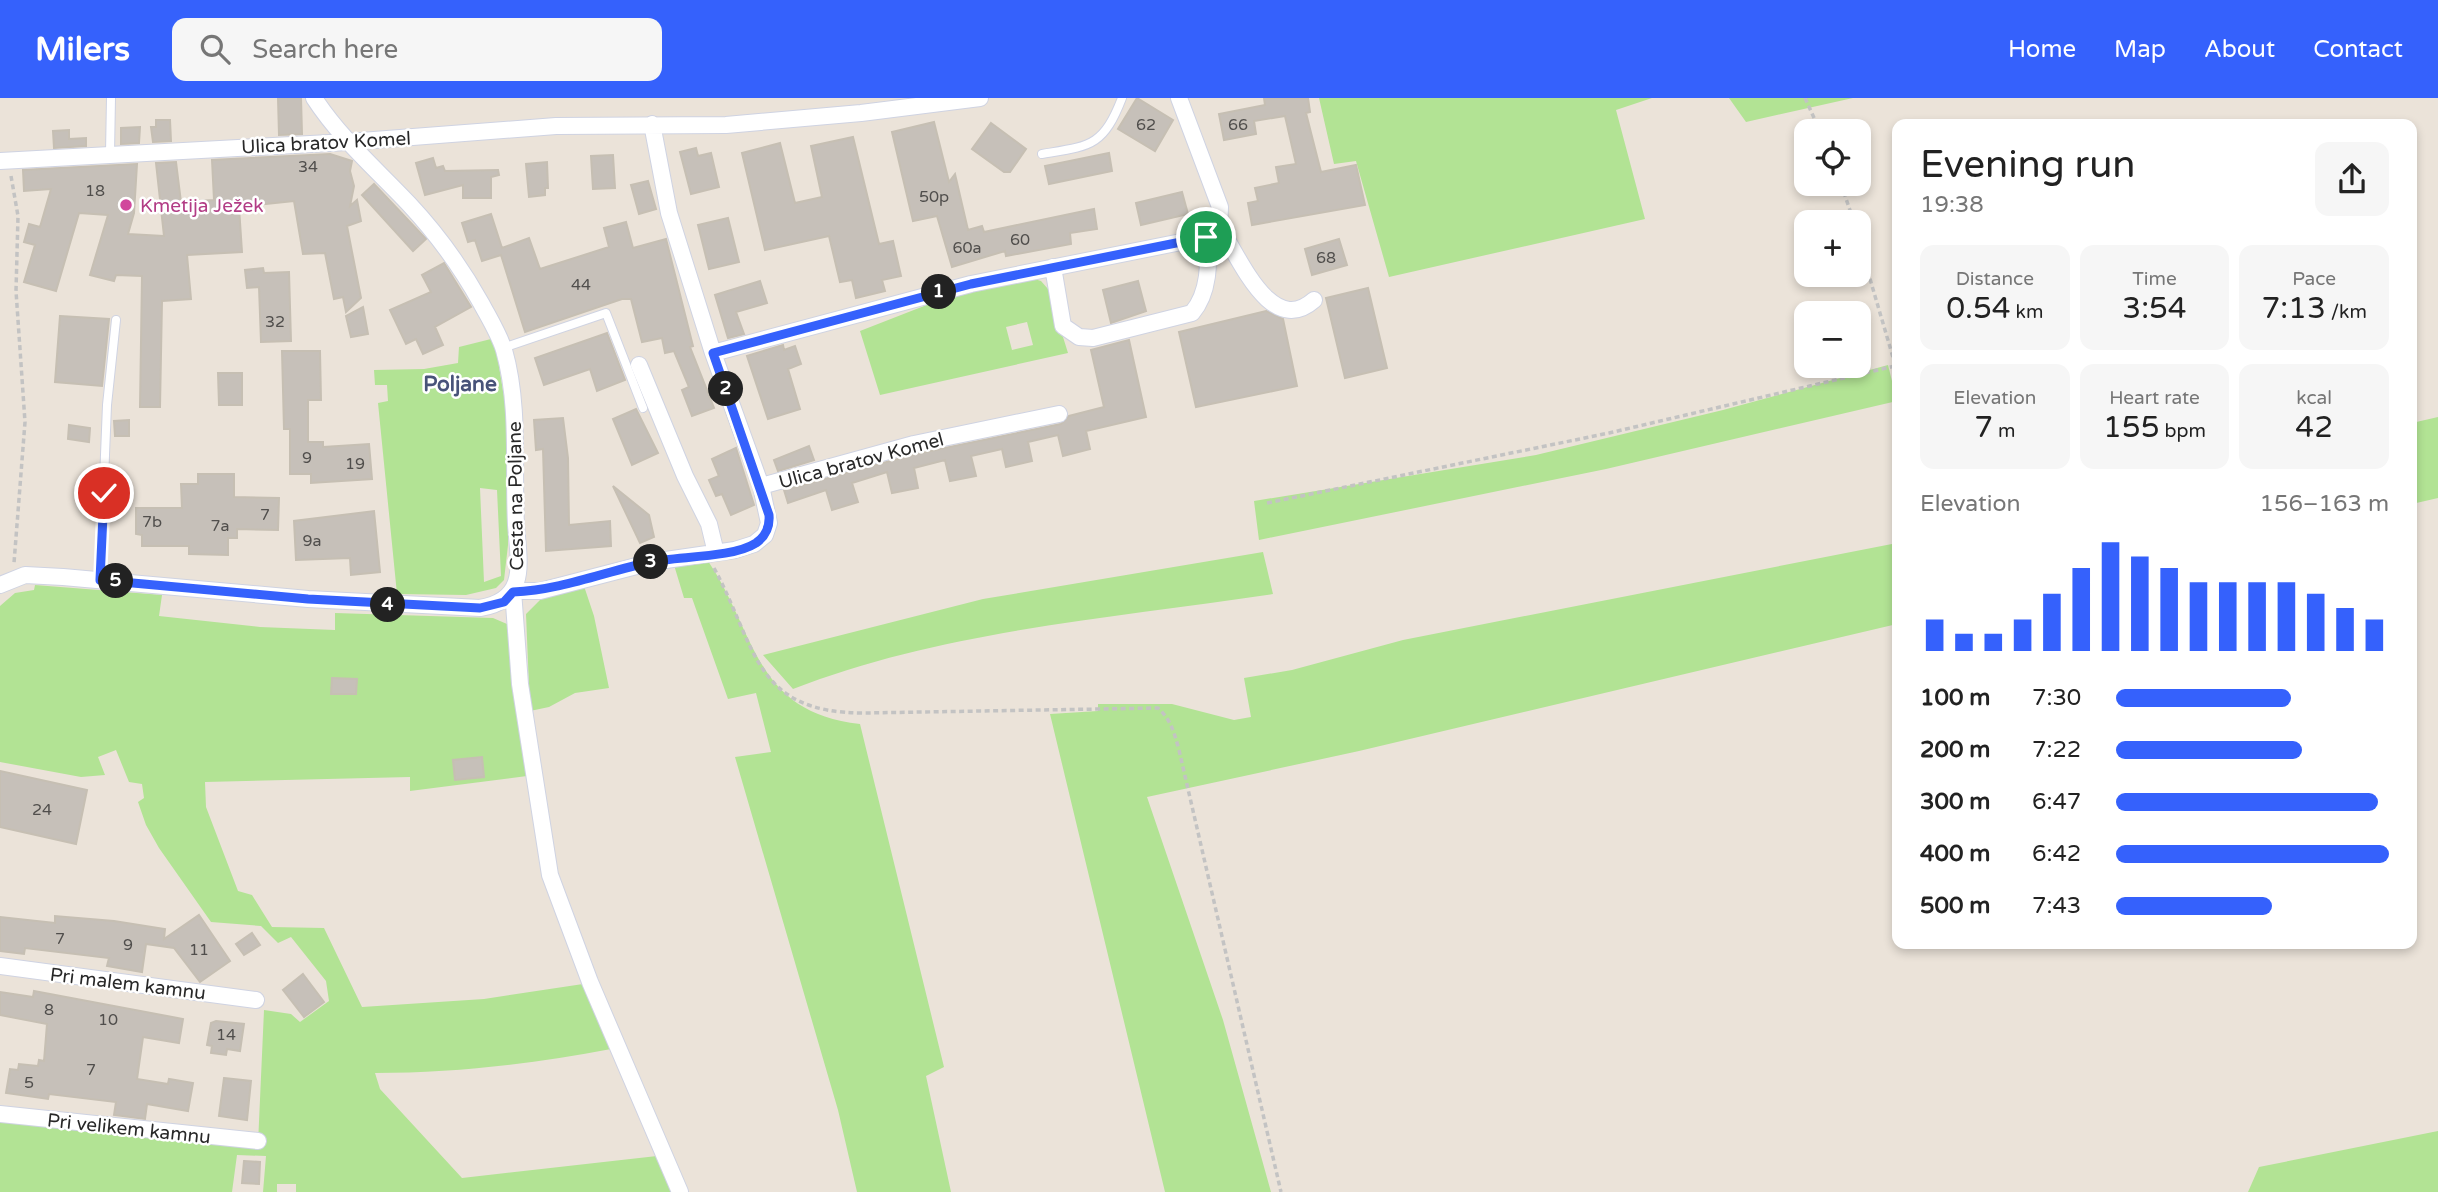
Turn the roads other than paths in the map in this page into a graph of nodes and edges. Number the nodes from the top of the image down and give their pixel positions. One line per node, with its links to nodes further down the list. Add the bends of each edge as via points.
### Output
1 (111, 98): 9 (lane)
2 (313, 98): 8 (street, Cesta na Poljane)
3 (980, 98): 6 (street, Ulica bratov Komel)
4 (1122, 98): 10 (lane, via 1099,139 1090,145)
5 (1179, 98): 12 (street, via 1220,207)
6 (861, 105): 7 (street, Ulica bratov Komel, via 726,125)
7 (652, 124): 8 (street, Ulica bratov Komel, via 556,126); 17 (street, Ulica bratov Komel, via 669,212)
8 (348, 142): 9 (street, Ulica bratov Komel); 16 (street, Cesta na Poljane, via 449,252)
9 (110, 153): 11 (street, Ulica bratov Komel)
10 (1042, 154)
11 (0, 161)
12 (1212, 232): 13 (street); 13 (street, via 1206,277 1192,313 1093,338 1079,337 1063,326); 14 (street, via 1233,246 1253,286 1270,302 1291,311)
13 (1053, 267): 17 (street, via 971,284)
14 (1314, 300)
15 (116, 320): 23 (lane, via 107,405)
16 (503, 348): 19 (lane, via 606,313); 25 (street, Cesta na Poljane, via 515,429 518,559)
17 (713, 353): 21 (street, Ulica bratov Komel)
18 (639, 365): 22 (street, via 709,524)
19 (643, 408)
20 (1059, 414): 21 (street, Ulica bratov Komel, via 914,444)
21 (761, 486): 22 (street, via 769,515 765,536 754,544)
22 (711, 553): 25 (street)
23 (100, 580): 24 (street, Cesta na Poljane, via 36,575); 25 (street, Cesta na Poljane, via 308,599 467,607 496,605)
24 (7, 582)
25 (513, 592): 30 (street, via 522,696 550,875 590,982)
26 (0, 966): 27 (street, Pri malem kamnu)
27 (256, 1000)
28 (0, 1114): 29 (street, Pri velikem kamnu)
29 (258, 1141)
30 (680, 1192)

